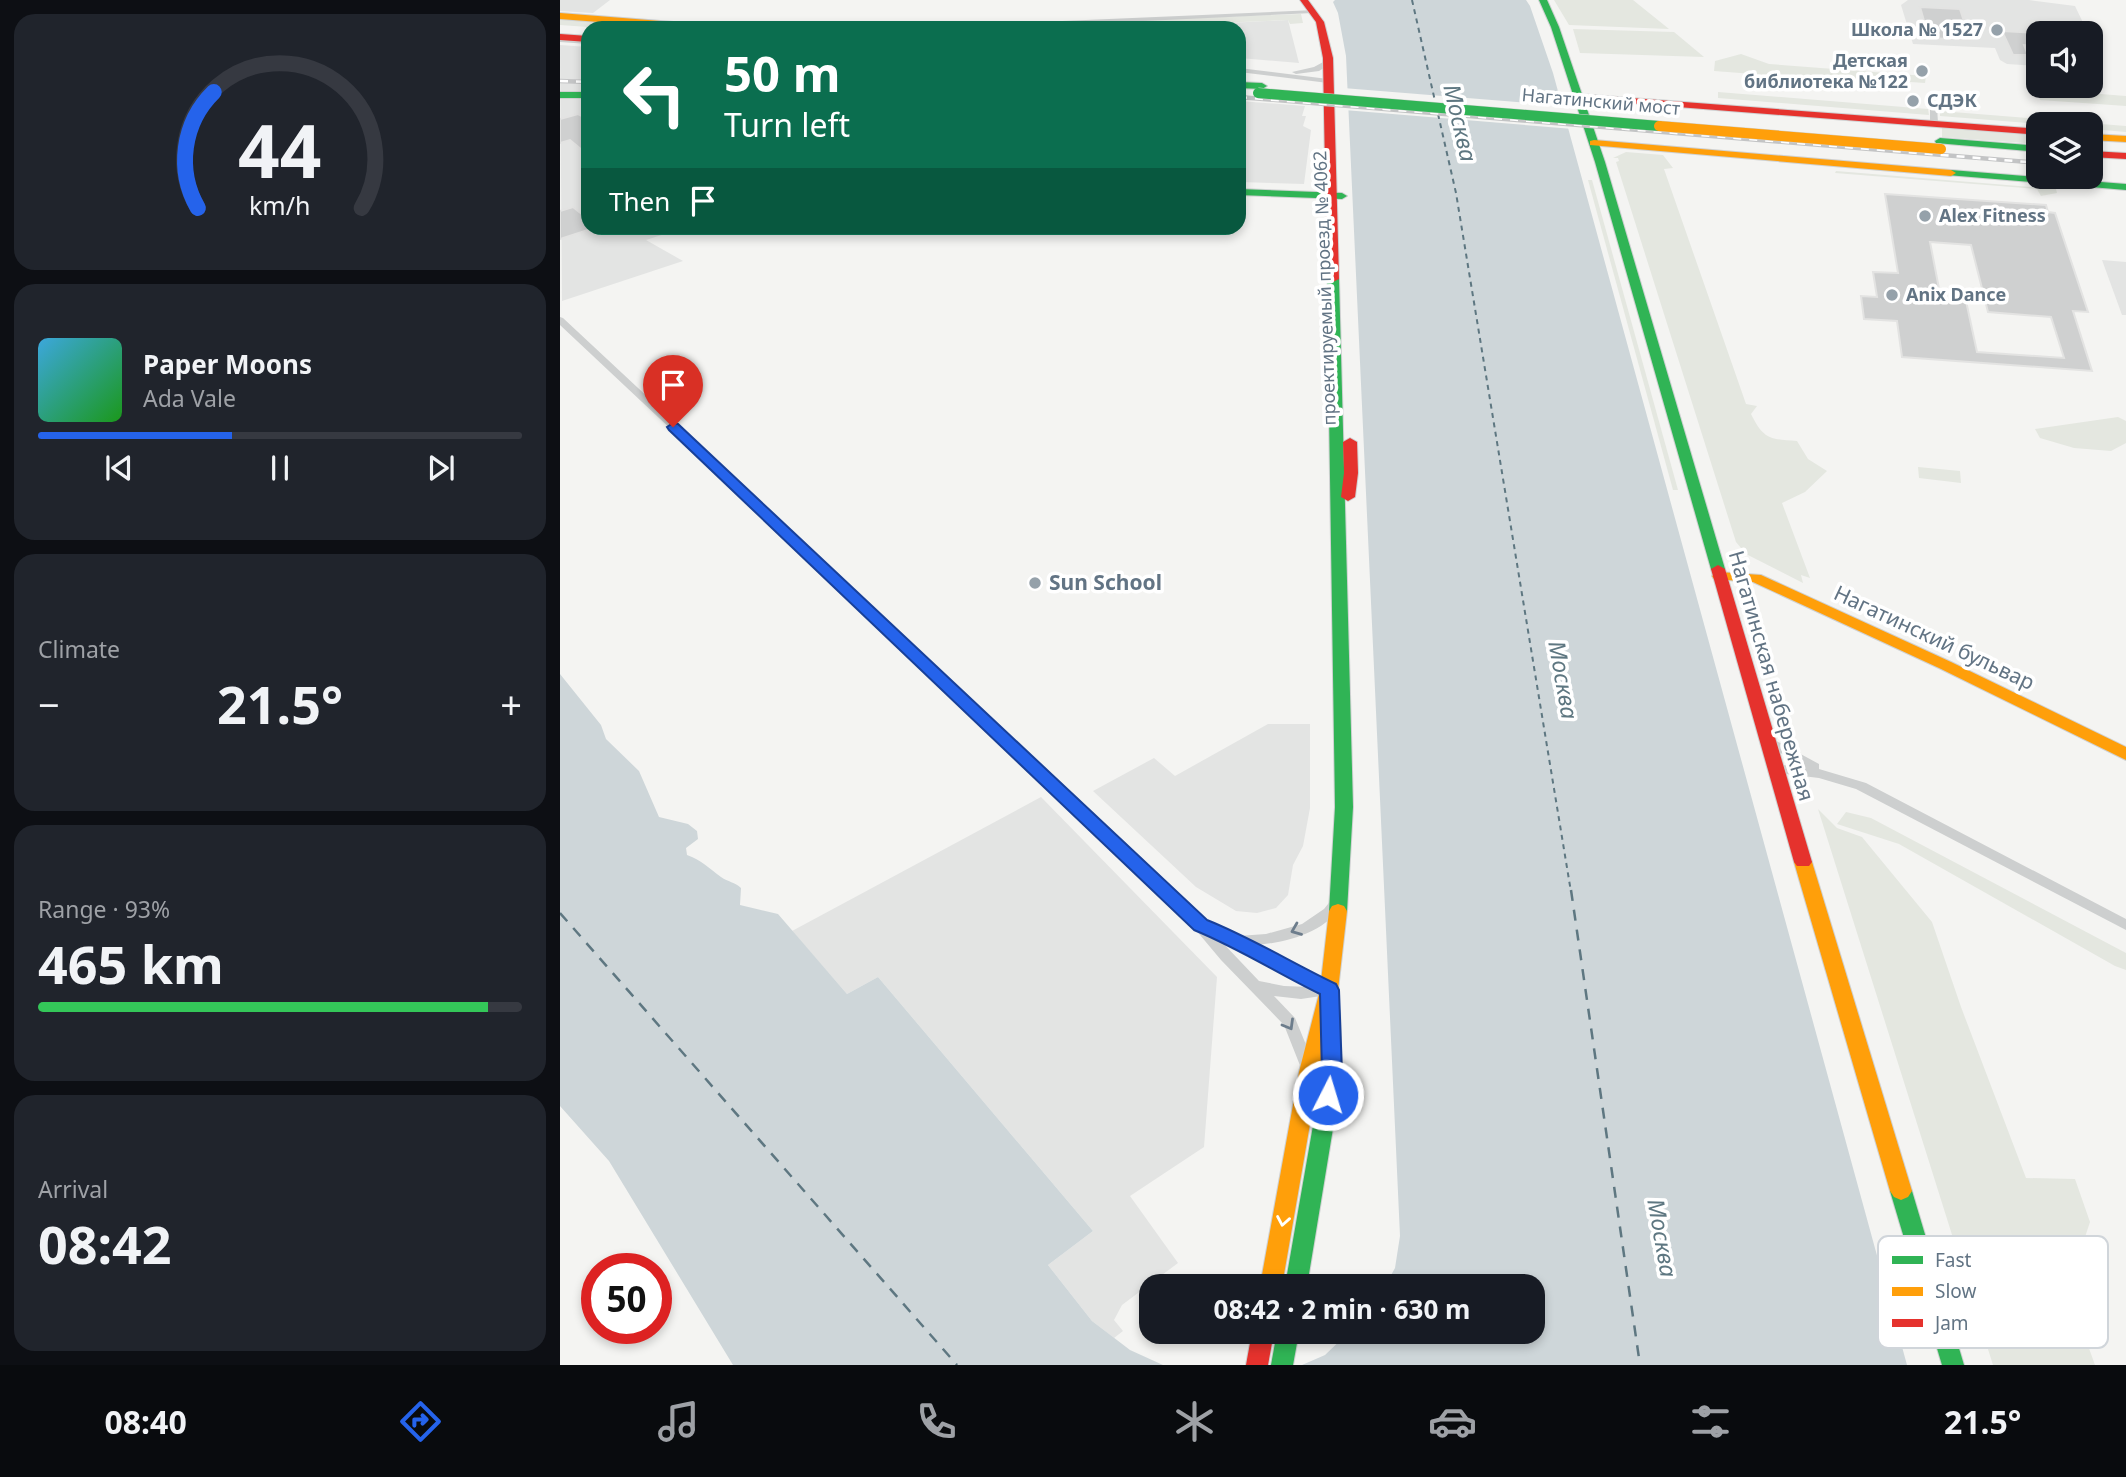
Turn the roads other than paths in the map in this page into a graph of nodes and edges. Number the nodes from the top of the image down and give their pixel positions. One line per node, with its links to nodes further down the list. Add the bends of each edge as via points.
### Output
1 (1543, 0): 19 (main road, Нагатинская набережная)
2 (1309, 4): 5 (street); 10 (main road, проектируемый проезд № 4062, via 1324,36); 35 (main road, проектируемый проезд № 4062, via 1328,22 1335,50)
3 (560, 16): 4 (main road)
4 (623, 21)
5 (1055, 21)
6 (560, 30): 7 (main road)
7 (581, 32)
8 (560, 38): 9 (main road)
9 (581, 40)
10 (1328, 63): 12 (street); 13 (main road, проектируемый проезд № 4062)
11 (1246, 70): 12 (street)
12 (1282, 73): 13 (street)
13 (1328, 80): 35 (main road, проектируемый проезд № 4062)
14 (1246, 87): 15 (main road)
15 (1260, 90): 16 (main road); 26 (main road, Нагатинский мост, bridge)
16 (1246, 91)
17 (560, 97): 18 (main road)
18 (581, 97)
19 (1580, 103): 21 (main road, via 1614,99); 25 (main road, Нагатинская набережная)
20 (1933, 105): 21 (street)
21 (1934, 124): 22 (main road)
22 (2026, 131)
23 (2103, 137): 24 (main road)
24 (2126, 139)
25 (1594, 143): 33 (main road); 37 (main road, Нагатинская набережная)
26 (1940, 145): 27 (main road); 29 (main road)
27 (2026, 148)
28 (2103, 154): 30 (main road)
29 (2026, 155)
30 (2126, 156)
31 (2103, 162): 32 (main road)
32 (2126, 164)
33 (2126, 187)
34 (1246, 190): 35 (main road)
35 (1337, 193): 44 (main road, проектируемый проезд № 4062, via 1351,473 1338,581 1343,712)
36 (560, 320): 45 (street)
37 (1714, 559): 38 (main road, Нагатинская набережная); 39 (main road)
38 (1719, 576): 39 (main road, Нагатинский бульвар); 40 (main road, Нагатинская набережная)
39 (1756, 578): 41 (main road, Нагатинский бульвар)
40 (1768, 740): 42 (main road, Нагатинская набережная); 43 (street)
41 (2126, 754)
42 (1776, 768): 43 (street); 51 (main road, Нагатинская набережная)
43 (1830, 774): 46 (street)
44 (1340, 897): 47 (street, one-way to 47, via 1331,912 1298,931); 49 (main road, проектируемый проезд № 4062)
45 (1200, 925): 47 (street); 48 (street)
46 (2126, 925)
47 (1240, 941): 49 (street)
48 (1256, 986): 49 (street, via 1288,994); 50 (street, one-way to 50, via 1290,1022)
49 (1329, 990): 50 (main road, проектируемый проезд № 4062); 53 (main road, проектируемый проезд № 4062, via 1332,1074)
50 (1309, 1072): 52 (main road, проектируемый проезд № 4062, one-way to 52)
51 (1915, 1236)
52 (1273, 1274)
53 (1298, 1274)
54 (1261, 1344): 57 (main road)
55 (1286, 1344): 58 (main road)
56 (1948, 1348): 59 (main road, Нагатинская набережная)
57 (1257, 1365)
58 (1282, 1365)
59 (1953, 1365)

